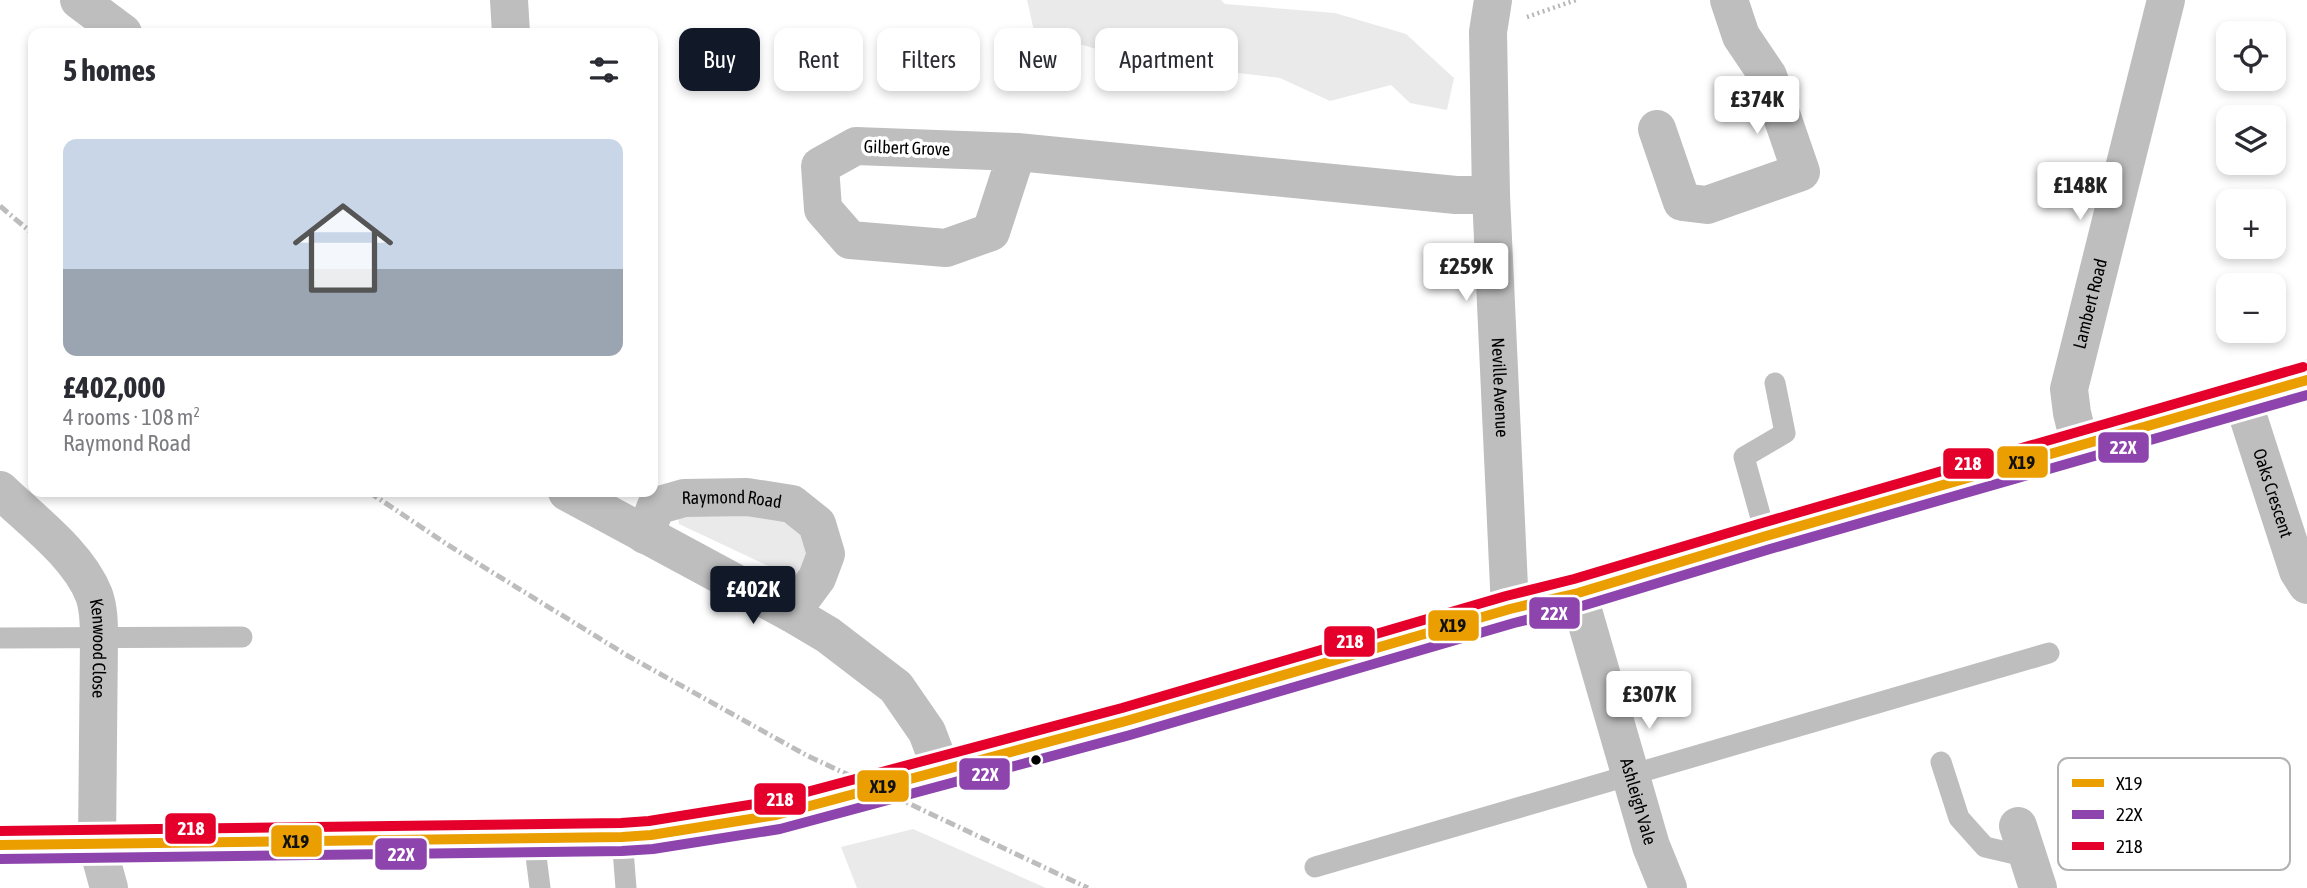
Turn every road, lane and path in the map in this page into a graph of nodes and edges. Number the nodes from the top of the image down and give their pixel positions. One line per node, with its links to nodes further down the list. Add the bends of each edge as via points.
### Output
1 (79, 0): 7 (street)
2 (509, 0): 8 (street)
3 (1576, 0): 6 (path)
4 (1729, 0): 9 (street, via 1741,36 1768,76 1801,172 1707,205 1682,202)
5 (2165, 0): 15 (street, Lambert Road, via 2069,389)
6 (1491, 16): 11 (street, Neville Avenue)
7 (116, 28)
8 (511, 28)
9 (1657, 129)
10 (1017, 152): 10 (street, Gilbert Grove, via 991,232 946,248 850,240 823,209 820,166 856,146); 11 (street, Gilbert Grove)
11 (1491, 195): 22 (street, Neville Avenue)
12 (2307, 380): 14 (highway)
13 (1775, 383): 19 (lane, via 1785,433 1744,457)
14 (2242, 398): 15 (highway); 20 (street, Oaks Crescent, via 2298,572)
15 (2080, 445): 19 (highway)
16 (0, 490): 26 (street, Kenwood Close, via 78,565 95,598)
17 (576, 497): 18 (street)
18 (645, 535): 23 (street); 23 (street, Raymond Road, via 656,506 684,498 747,497 792,504 817,524 826,554 817,578)
19 (1766, 536): 21 (highway)
20 (2307, 585)
21 (1578, 593): 22 (highway); 30 (street, Ashleigh Vale)
22 (1510, 609): 29 (highway, via 1126,721)
23 (791, 613): 29 (street, via 896,687 927,732)
24 (242, 637): 26 (lane)
25 (0, 638): 26 (lane)
26 (99, 638): 34 (street, Kenwood Close)
27 (2049, 653): 30 (lane)
28 (1941, 762): 35 (lane, via 1959,818 1985,847)
29 (941, 769): 31 (highway, via 776,815)
30 (1631, 776): 36 (lane); 40 (street, Ashleigh Vale, via 1650,846)
31 (622, 837): 32 (highway); 39 (lane)
32 (534, 840): 34 (highway); 38 (lane)
33 (0, 845): 34 (highway)
34 (97, 845): 37 (street)
35 (2028, 857)
36 (1315, 867)
37 (109, 888)
38 (540, 888)
39 (626, 888)
40 (1668, 888)

